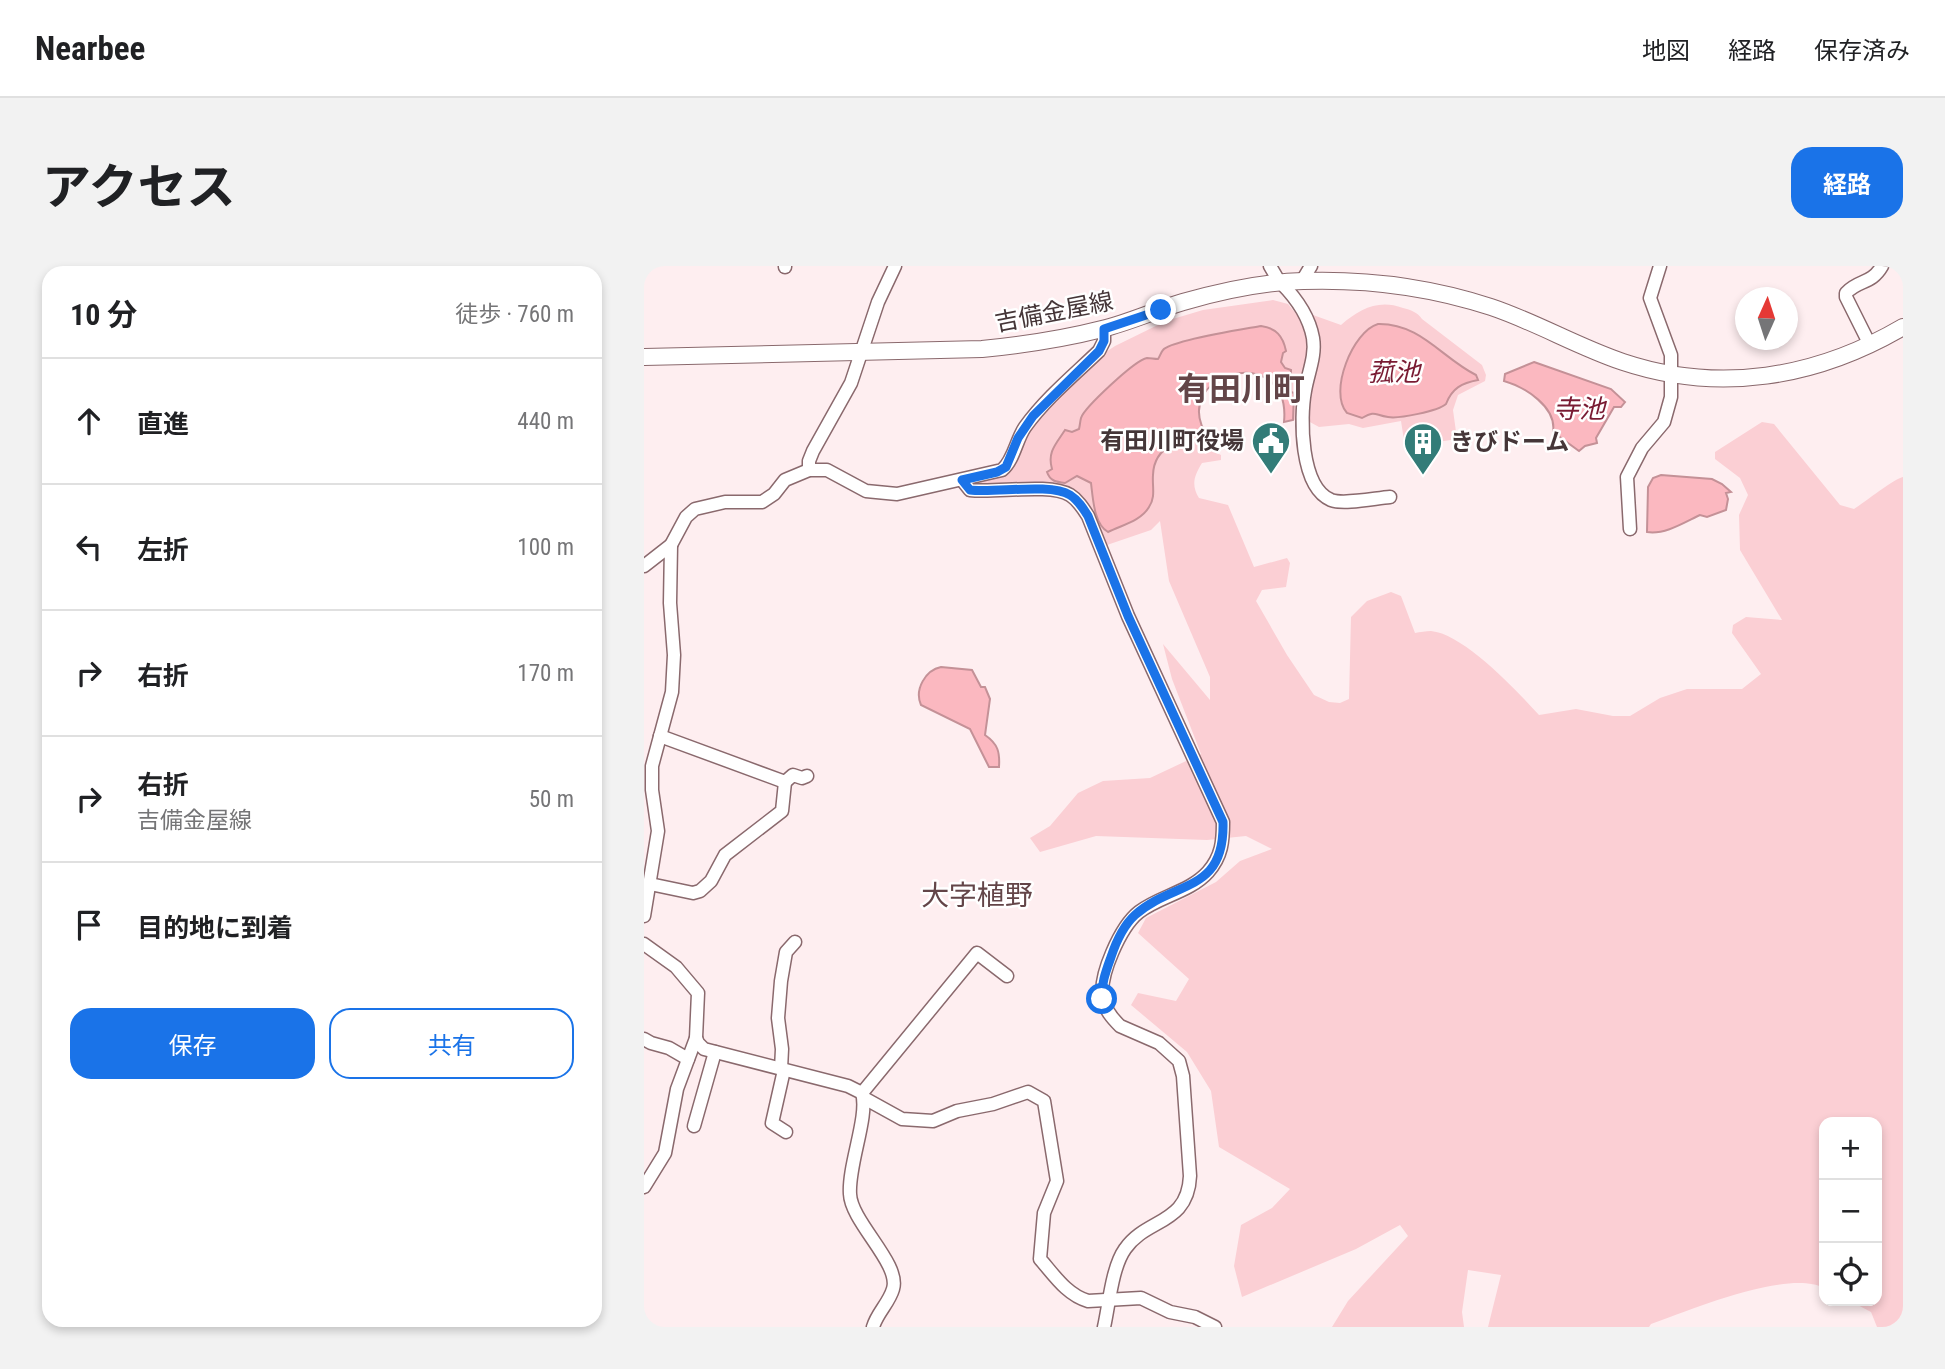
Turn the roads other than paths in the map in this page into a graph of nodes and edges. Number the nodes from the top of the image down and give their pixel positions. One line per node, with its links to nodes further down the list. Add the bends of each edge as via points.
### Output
1 (1270, 266): 7 (street)
2 (1311, 266): 6 (street)
3 (1660, 266): 13 (street, via 1650,298 1671,355)
4 (1882, 266): 10 (street, via 1874,278 1846,293)
5 (894, 267): 11 (street)
6 (1302, 281): 7 (main road, 吉備金屋線); 13 (main road, 吉備金屋線, via 1383,284 1455,297 1515,315 1622,362)
7 (1281, 283): 9 (main road, 吉備金屋線, via 1217,293); 16 (street, via 1304,313 1313,339 1303,413 1310,475 1322,493 1336,501)
8 (1903, 327): 10 (main road, 吉備金屋線)
9 (1104, 329): 11 (main road, 吉備金屋線, via 982,349); 15 (street, via 1099,351 1033,416 1006,467)
10 (1870, 345): 13 (main road, 吉備金屋線, via 1831,362 1778,376 1724,380)
11 (861, 352): 12 (main road, 吉備金屋線); 14 (street, via 851,383 813,451)
12 (644, 357)
13 (1670, 374): 17 (street, via 1671,397 1664,422 1642,448 1627,477)
14 (809, 471): 15 (street, via 833,472 877,494 907,494); 18 (street, via 785,480 762,502 725,502 695,509)
15 (962, 480): 39 (street, via 970,490 1049,489 1080,503 1223,822 1222,850 1216,862 1199,880 1131,919 1103,981 1102,999 1114,1020 1167,1049 1182,1067 1190,1176 1178,1210 1126,1248)
16 (1390, 497)
17 (1630, 529)
18 (671, 545): 19 (street); 20 (street, via 672,692)
19 (644, 566)
20 (660, 736): 22 (street); 23 (street, via 652,766 658,831)
21 (807, 776): 22 (street, via 793,775)
22 (785, 782): 23 (street, via 782,811 725,855 704,888 693,893)
23 (650, 884): 24 (street)
24 (644, 916)
25 (795, 942): 32 (street, via 786,952 781,981)
26 (644, 944): 28 (street, via 676,967 698,993)
27 (1007, 976): 33 (street, via 977,953)
28 (696, 1038): 30 (street, via 700,1046); 31 (street)
29 (644, 1039): 31 (street)
30 (715, 1052): 32 (street); 34 (street)
31 (688, 1059): 37 (street)
32 (782, 1070): 33 (street, via 848,1086); 35 (street, via 772,1123)
33 (863, 1096): 39 (street, via 902,1119 933,1121 1028,1092 1044,1101 1057,1181 1044,1213 1040,1259 1081,1299); 40 (street, via 849,1195 894,1283)
34 (694, 1126)
35 (786, 1132)
36 (645, 1159): 37 (street)
37 (661, 1160): 38 (street)
38 (644, 1187)
39 (1110, 1299): 41 (street); 42 (street, via 1141,1298)
40 (873, 1327)
41 (1104, 1327)
42 (1214, 1327)

